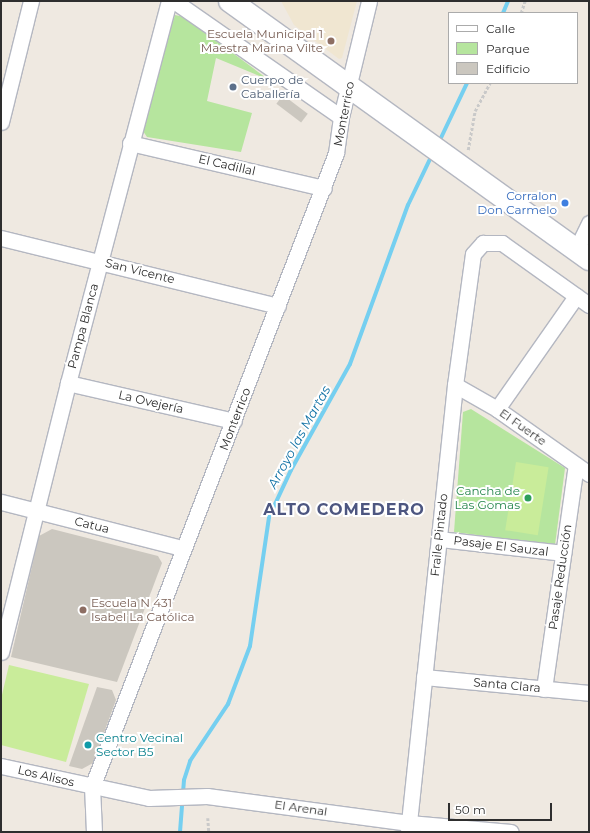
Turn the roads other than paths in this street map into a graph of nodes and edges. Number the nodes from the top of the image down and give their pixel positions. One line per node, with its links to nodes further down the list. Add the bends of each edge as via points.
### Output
1 (31, 1): 8 (street)
2 (168, 1): 9 (street, Pampa Blanca)
3 (174, 1): 7 (street)
4 (230, 1): 6 (street)
5 (369, 1): 6 (street, Monterrico)
6 (349, 85): 7 (street, Monterrico); 13 (street)
7 (341, 117): 10 (street, Monterrico, via 336,154)
8 (1, 122)
9 (130, 143): 10 (street, El Cadillal); 14 (street, Pampa Blanca)
10 (324, 188): 17 (street, Monterrico)
11 (589, 223): 13 (street)
12 (1, 238): 14 (street, San Vicente)
13 (583, 254)
14 (100, 261): 17 (street, San Vicente); 18 (street, Pampa Blanca)
15 (576, 296): 16 (street); 19 (street, Fraile Pintado, via 502,243 483,242 473,254); 20 (street)
16 (589, 305)
17 (278, 306): 21 (street, Monterrico)
18 (68, 383): 21 (street, La Ovejería); 25 (street, Pampa Blanca)
19 (454, 385): 20 (street, El Fuerte); 26 (street, Fraile Pintado)
20 (497, 409): 22 (street, El Fuerte)
21 (234, 421): 27 (street, Monterrico)
22 (576, 465): 23 (street, El Fuerte); 28 (street, Pasaje Reducción)
23 (589, 474)
24 (1, 502): 25 (street, Catua)
25 (36, 511): 27 (street, Catua); 29 (street, Pampa Blanca)
26 (439, 539): 28 (street, Pasaje El Sauzal); 30 (street, Fraile Pintado)
27 (182, 548): 34 (street, Monterrico)
28 (563, 553): 31 (street, Pasaje Reducción)
29 (1, 652)
30 (424, 677): 31 (street, Santa Clara); 35 (street, Fraile Pintado)
31 (544, 689): 32 (street, Santa Clara)
32 (589, 693)
33 (1, 766): 34 (street, Los Alisos)
34 (92, 787): 35 (street, El Arenal, via 149,798 207,796); 36 (street, Monterrico)
35 (409, 828): 37 (street, El Arenal)
36 (94, 832)
37 (510, 832)

